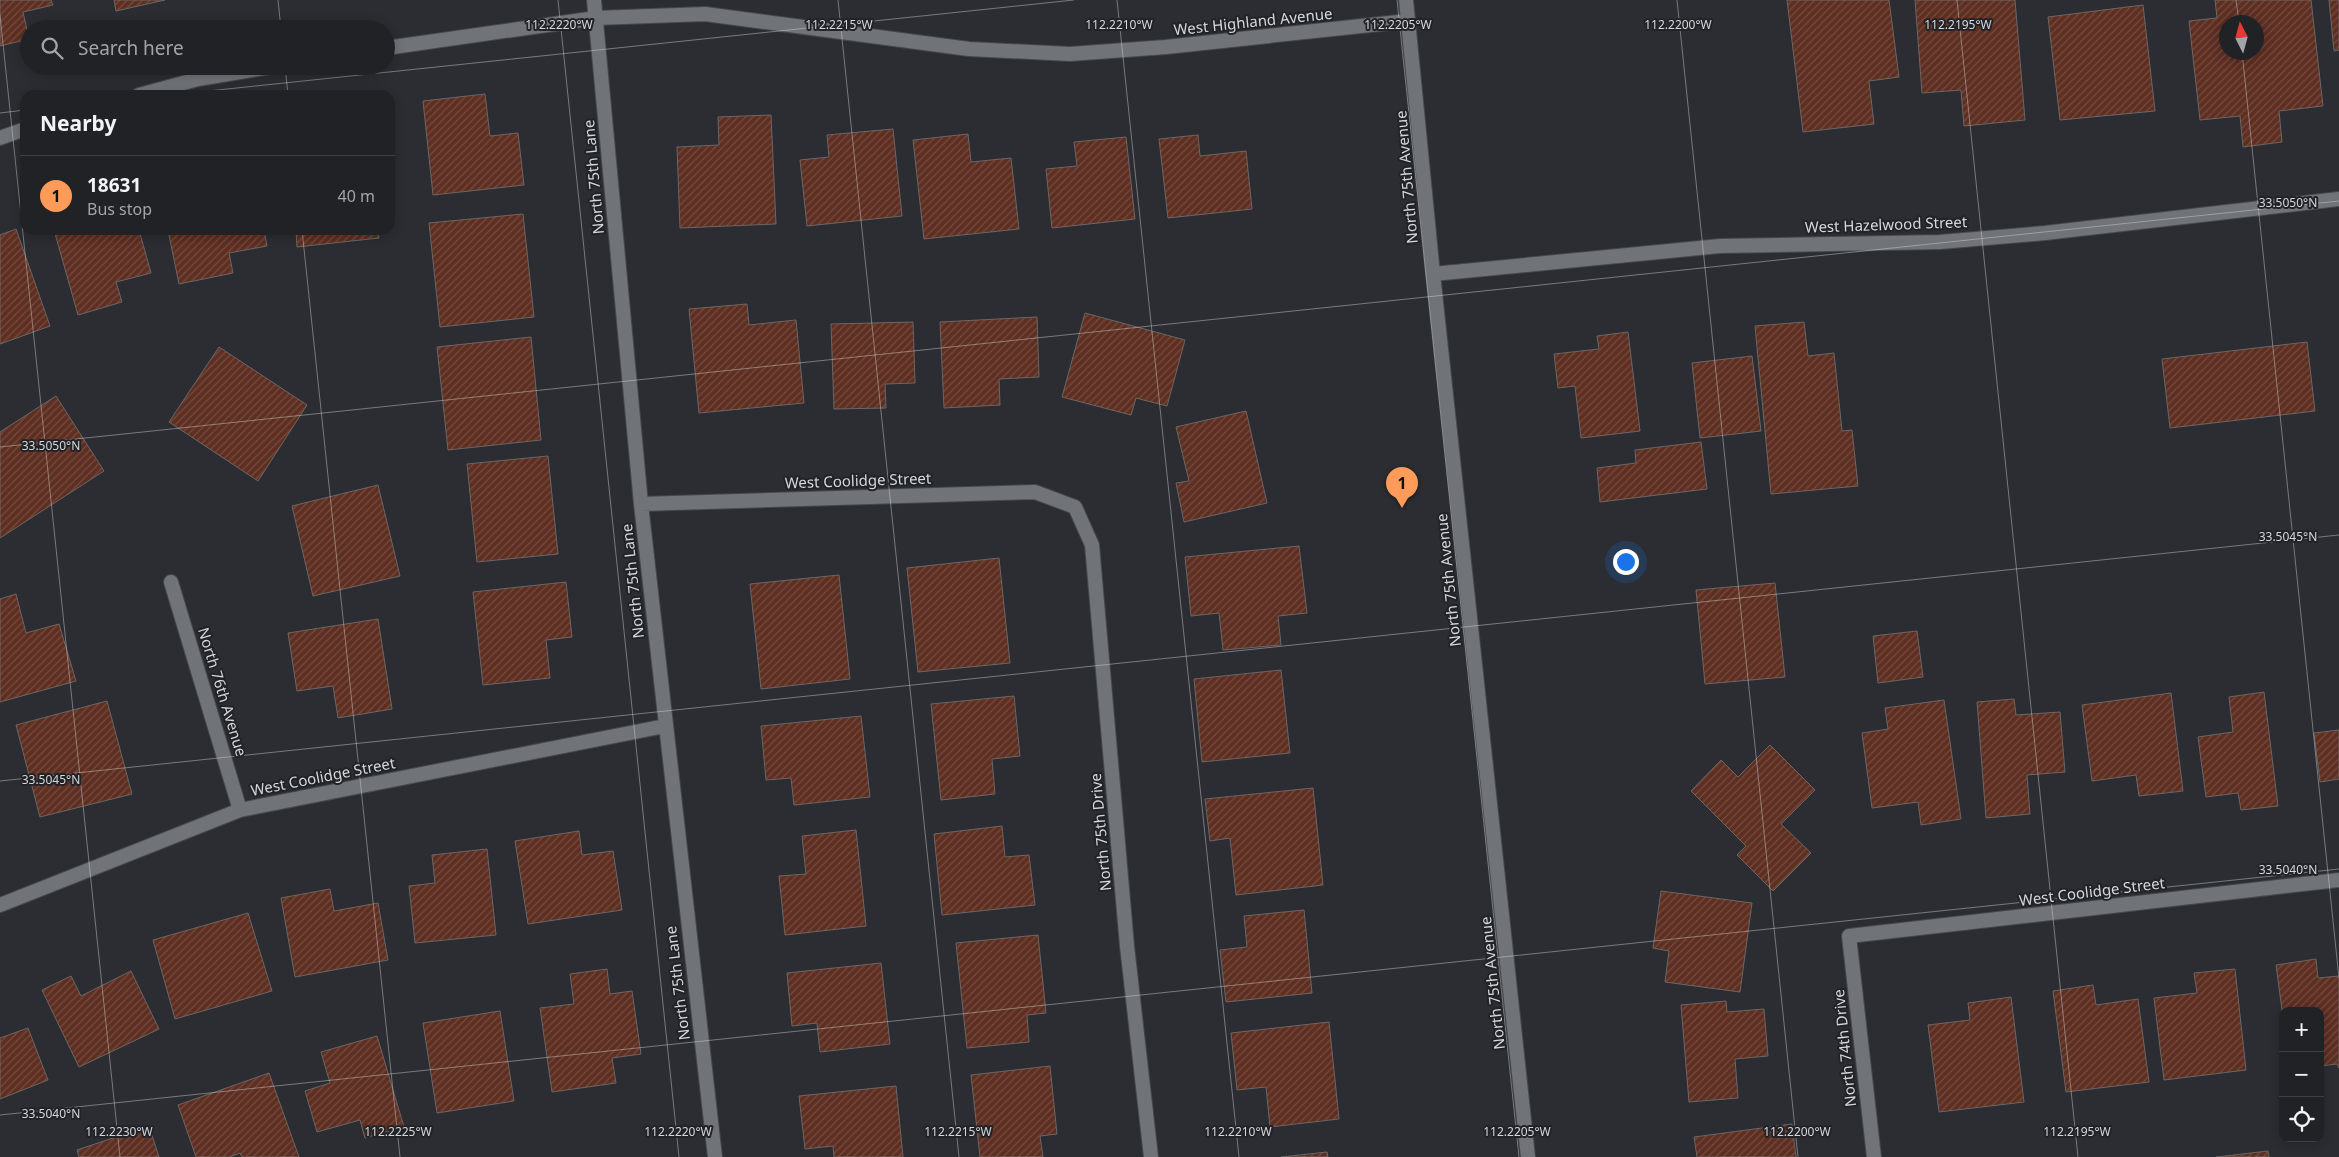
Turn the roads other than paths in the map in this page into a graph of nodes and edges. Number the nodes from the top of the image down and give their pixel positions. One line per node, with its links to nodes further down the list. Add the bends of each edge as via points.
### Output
1 (594, 0): 3 (street, North 75th Lane)
2 (1406, 0): 4 (street, North 75th Avenue)
3 (596, 18): 4 (street, West Highland Avenue, via 705,14 968,48 1070,54); 5 (street, West Highland Avenue); 12 (street, North 75th Lane)
4 (1408, 21): 11 (street, North 75th Avenue)
5 (395, 47)
6 (222, 75): 7 (street)
7 (157, 90)
8 (20, 132): 9 (street)
9 (0, 138)
10 (2339, 199): 11 (street, West Hazelwood Street, via 1940,242 1720,246)
11 (1433, 274): 22 (street, North 75th Avenue)
12 (640, 504): 13 (street, West Coolidge Street, via 1035,492); 15 (street, North 75th Lane)
13 (1075, 507): 21 (street, North 75th Drive, via 1092,545 1127,946)
14 (172, 582): 16 (street, North 76th Avenue)
15 (665, 726): 16 (street, West Coolidge Street); 20 (street, North 75th Lane)
16 (240, 810): 18 (street, West Coolidge Street)
17 (2339, 880): 19 (street, West Coolidge Street)
18 (0, 905)
19 (1849, 936): 23 (street, North 74th Drive)
20 (715, 1157)
21 (1151, 1157)
22 (1528, 1157)
23 (1874, 1157)

